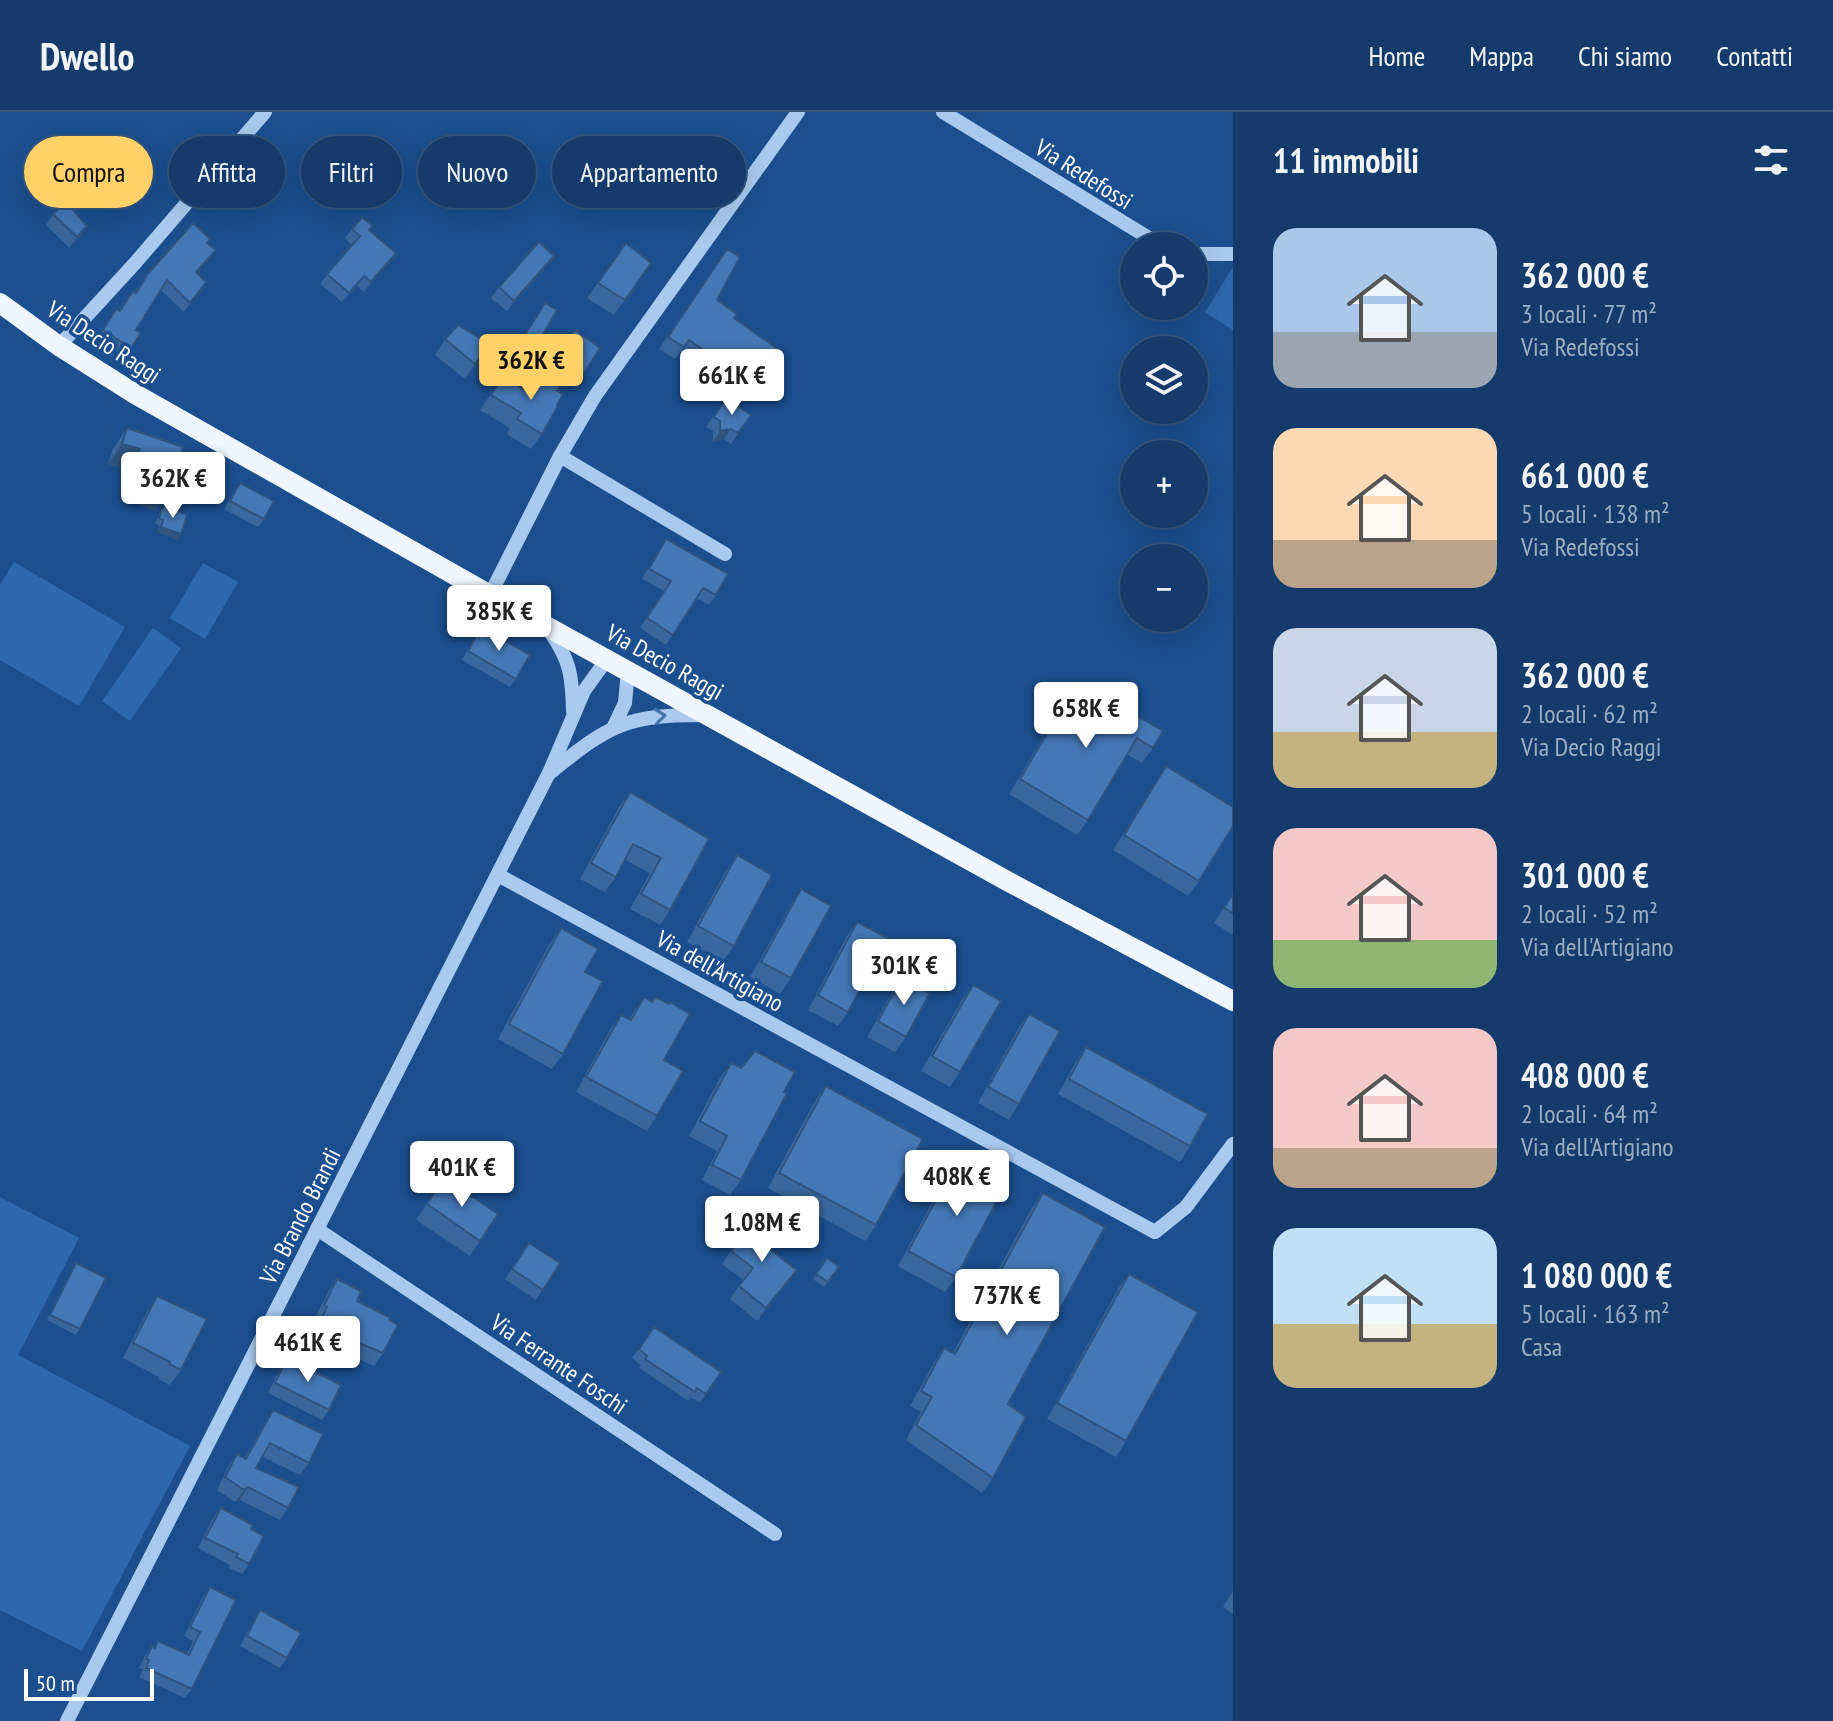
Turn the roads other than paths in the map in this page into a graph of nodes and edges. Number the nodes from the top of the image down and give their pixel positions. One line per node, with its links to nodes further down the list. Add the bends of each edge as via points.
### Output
1 (265, 112): 8 (street)
2 (798, 112): 9 (street, via 595,396)
3 (943, 112): 4 (street, Via Redefossi)
4 (1139, 232)
5 (1208, 254): 6 (street)
6 (1233, 254)
7 (0, 303): 8 (main road, Via Decio Raggi)
8 (59, 346): 11 (main road, Via Decio Raggi)
9 (560, 456): 10 (street); 11 (street)
10 (725, 554)
11 (490, 595): 12 (main road, Via Decio Raggi)
12 (547, 626): 13 (main road, Via Decio Raggi); 15 (street, Via Brando Brandi, via 572,673)
13 (607, 659): 14 (main road, Via Decio Raggi); 15 (street, Via Brando Brandi)
14 (628, 671): 16 (main road, Via Decio Raggi); 17 (street, via 625,703)
15 (573, 713): 18 (street, Via Brando Brandi)
16 (707, 715): 17 (street, Via Brando Brandi, one-way to 16, via 649,717); 20 (main road, Via Decio Raggi)
17 (614, 726): 18 (street, Via Brando Brandi)
18 (549, 773): 19 (street, Via Brando Brandi)
19 (498, 875): 21 (street, Via dell'Artigiano, via 1155,1232 1186,1207); 22 (street, Via Brando Brandi)
20 (1233, 1001)
21 (1233, 1144)
22 (317, 1229): 23 (street, Via Ferrante Foschi); 24 (street, Via Brando Brandi)
23 (775, 1534)
24 (67, 1721)

